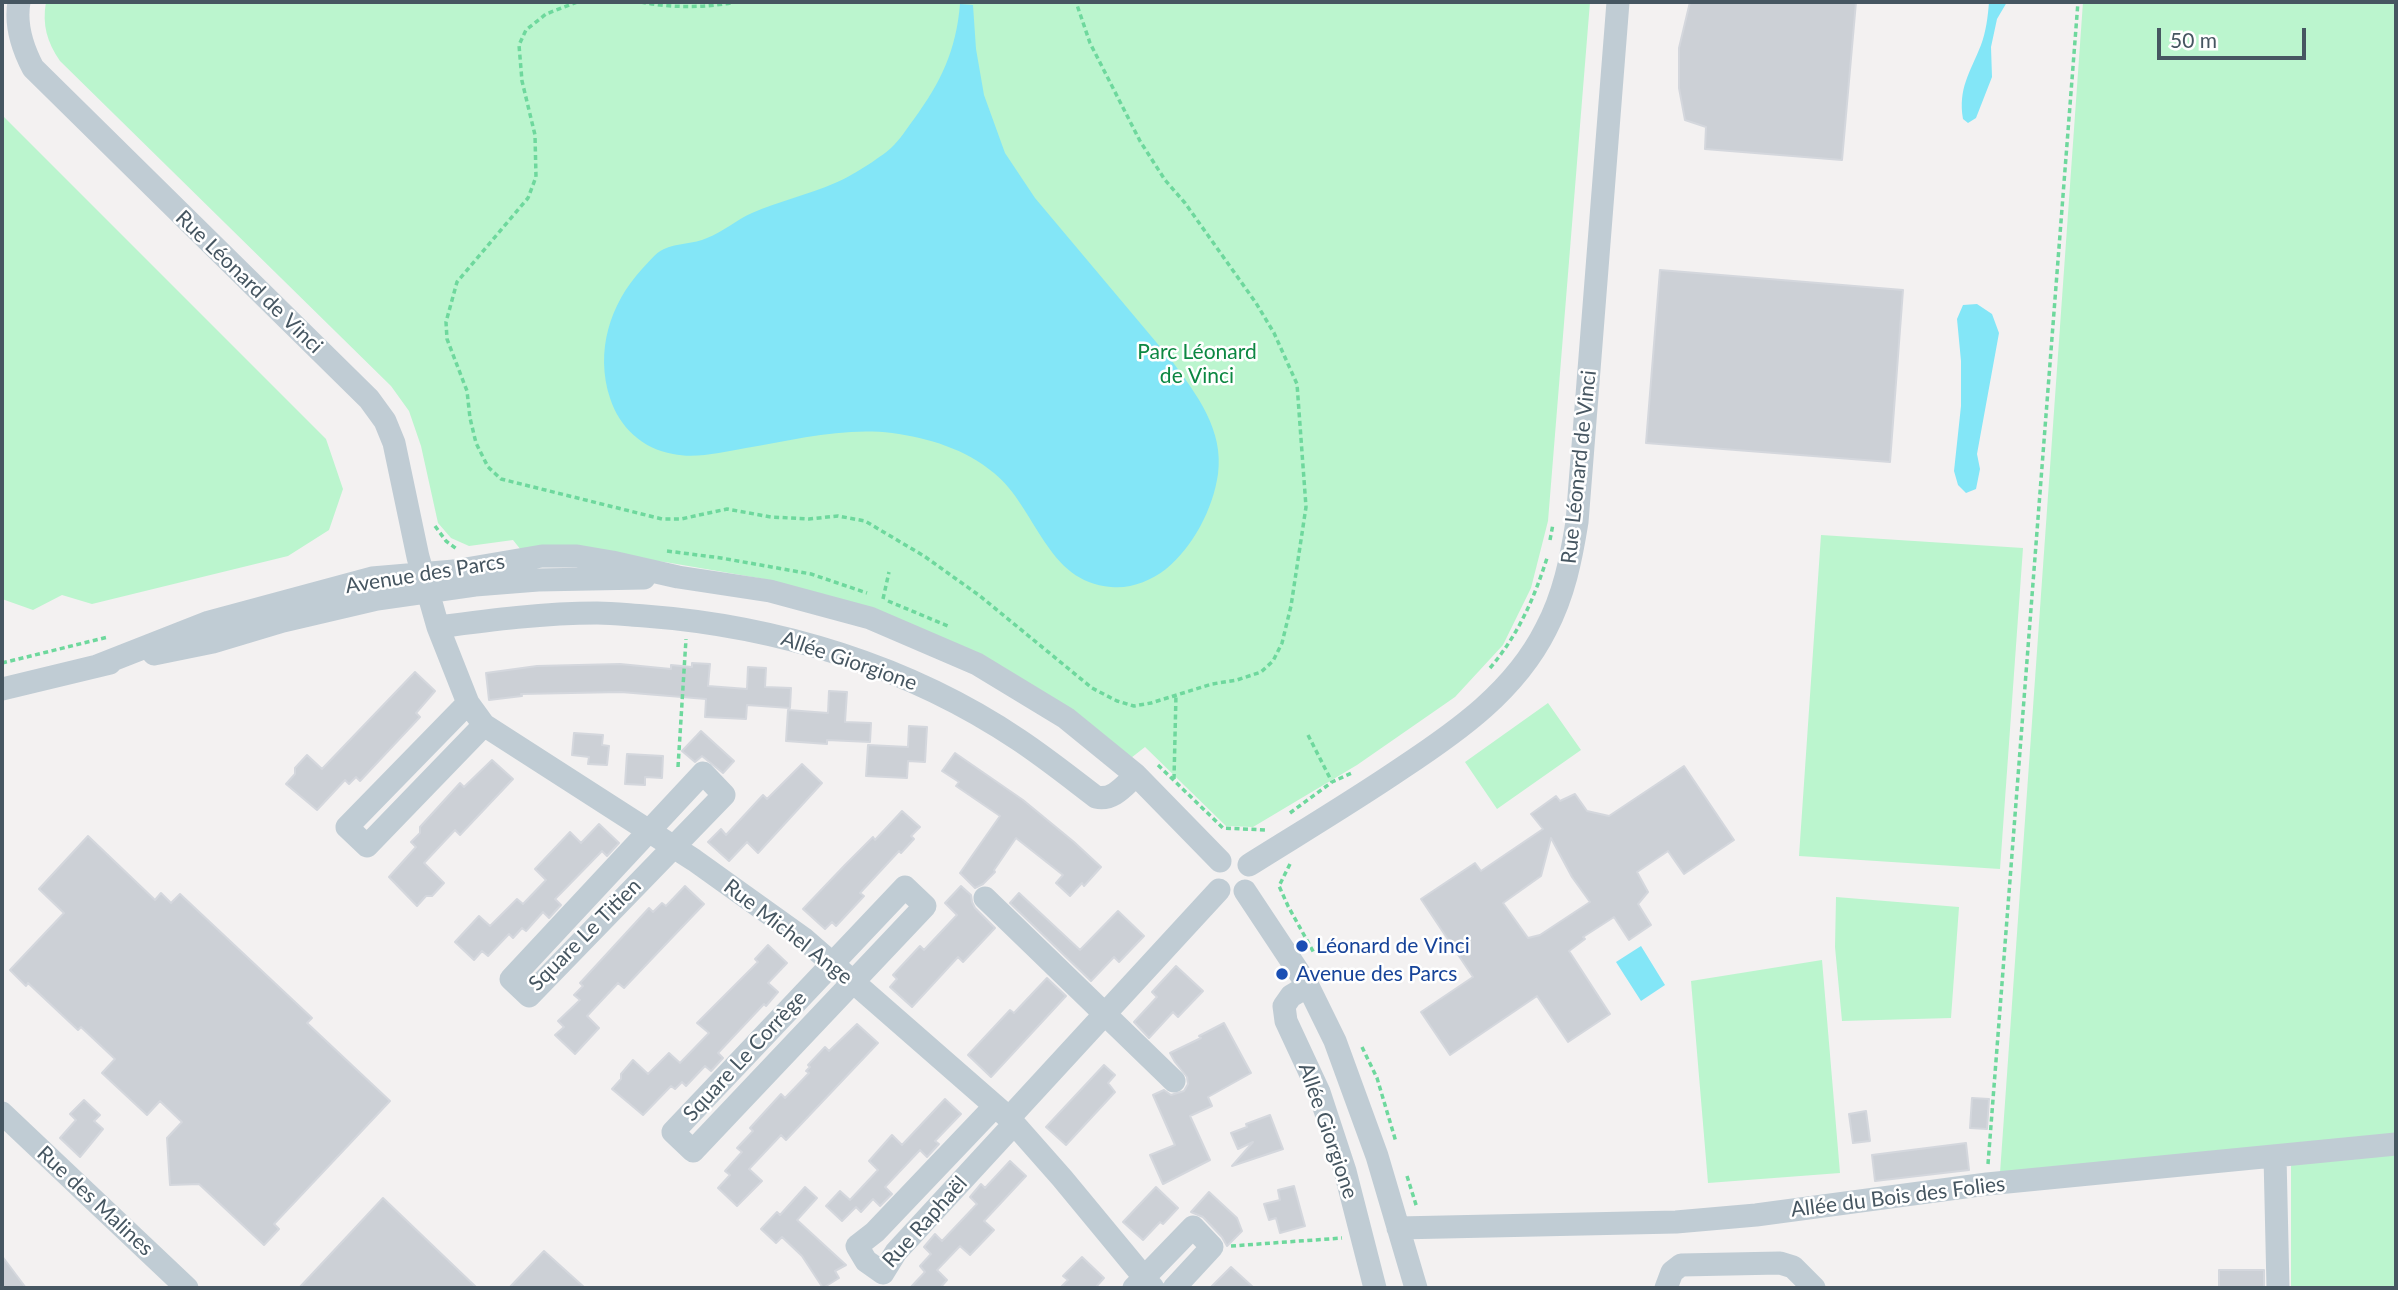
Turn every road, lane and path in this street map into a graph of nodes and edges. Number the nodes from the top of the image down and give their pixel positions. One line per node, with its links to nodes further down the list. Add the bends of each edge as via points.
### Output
1 (19, 2): 12 (street, Rue Léonard de Vinci, via 18,25 33,68 385,421)
2 (577, 2): 18 (path, via 546,14 526,30 519,45 535,135 536,177 528,198 457,282 446,322 447,339 467,391 476,443 488,467 501,479 662,519 727,509 771,517 838,516 866,521 980,596 1092,688 1134,706)
3 (641, 2): 4 (path, via 679,7)
4 (736, 2)
5 (1076, 2): 18 (path, via 1090,43 1140,141 1275,333 1290,364 1299,399 1306,507 1282,643 1261,672)
6 (1618, 2): 32 (street, Rue Léonard de Vinci, via 1577,522 1561,597 1527,662 1474,718 1355,800)
7 (2078, 2): 46 (path)
8 (1555, 513): 9 (path)
9 (1549, 545)
10 (1548, 556): 16 (path, via 1522,623)
11 (889, 572): 13 (path)
12 (426, 583): 15 (street, Rue Michel Ange); 17 (street, Avenue des Parcs, via 213,642); 23 (street, Avenue des Parcs, via 454,571 542,556 577,556 770,591 870,618 965,659 1066,718)
13 (883, 599)
14 (688, 620): 15 (street, Allée Giorgione, via 598,613 512,617); 23 (street, Allée Giorgione, via 735,626 824,648 920,685 1018,739 1096,797 1113,796); 26 (path)
15 (438, 627): 19 (street, Rue Michel Ange)
16 (1485, 674)
17 (2, 689)
18 (1176, 694): 24 (path)
19 (468, 703): 20 (street, Rue Michel Ange); 20 (street, via 347,827 367,846)
20 (484, 725): 28 (street, Rue Michel Ange)
21 (1308, 735): 25 (path)
22 (1357, 771): 25 (path)
23 (1136, 775): 31 (street, Avenue des Parcs)
24 (1174, 779)
25 (1332, 782): 27 (path)
26 (676, 802): 28 (street, Square Le Titien); 29 (street, Square Le Titien, via 703,773 724,795)
27 (1287, 814)
28 (649, 831): 29 (street, Rue Michel Ange); 29 (street, Square Le Titien, via 511,979 529,996)
29 (674, 847): 37 (street, Rue Michel Ange, via 803,938)
30 (1300, 859): 33 (path)
31 (1220, 862): 32 (street, via 1234,857); 34 (street, via 1213,875)
32 (1249, 865): 35 (street, via 1252,878)
33 (1290, 866)
34 (1219, 890): 35 (street, via 1233,896); 40 (street, Rue Raphaël)
35 (1245, 891): 39 (street)
36 (985, 898): 40 (street)
37 (832, 964): 38 (street, Rue Michel Ange); 38 (street, Square Le Corrège, via 905,887 925,906); 38 (street, Square Le Corrège, via 673,1132 693,1151)
38 (853, 982): 43 (street, Rue Michel Ange)
39 (1308, 986): 47 (street, via 1335,1041); 48 (street, Allée Giorgione, via 1284,1006 1286,1021 1319,1092)
40 (1105, 1014): 41 (street); 43 (street, Rue Raphaël)
41 (1174, 1081)
42 (2, 1113): 51 (street, Rue des Malines)
43 (1006, 1116): 43 (street, Rue Raphaël, via 857,1246 866,1261 883,1273); 50 (street, Rue Michel Ange)
44 (2396, 1144): 45 (street, Allée du Bois des Folies)
45 (2275, 1156): 46 (street, Allée du Bois des Folies); 57 (street)
46 (1987, 1184): 47 (street, Allée du Bois des Folies, via 1676,1222)
47 (1398, 1228): 54 (street)
48 (1361, 1237): 49 (path); 53 (street, Allée Giorgione)
49 (1212, 1247): 50 (street, via 1193,1227); 52 (street)
50 (1144, 1284)
51 (187, 1288)
52 (1174, 1288)
53 (1375, 1288)
54 (1416, 1288)
55 (1666, 1288): 56 (street, via 1672,1272 1681,1265 1780,1263 1793,1267)
56 (1814, 1288)
57 (2278, 1288)

